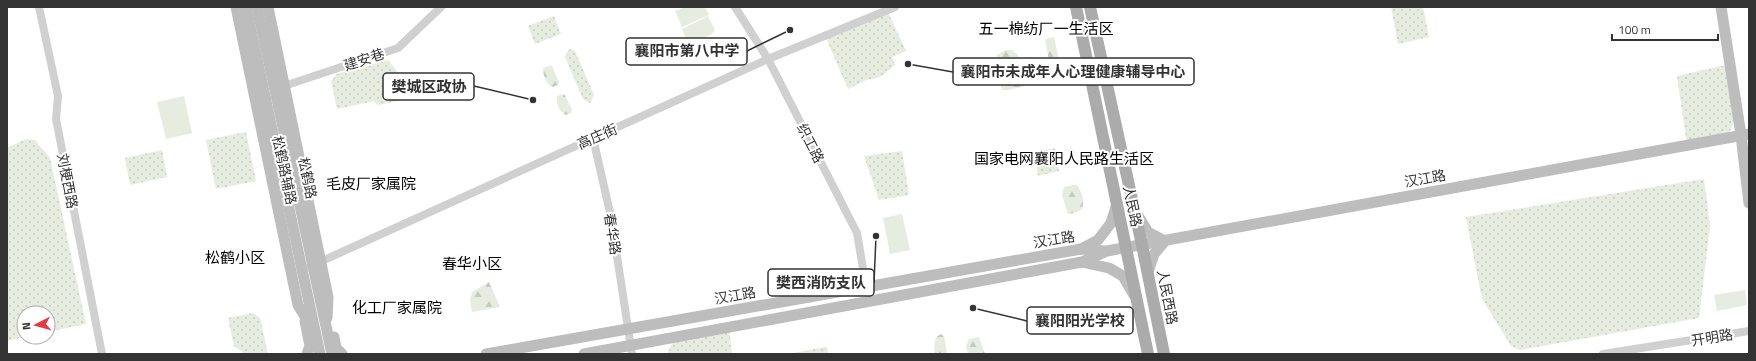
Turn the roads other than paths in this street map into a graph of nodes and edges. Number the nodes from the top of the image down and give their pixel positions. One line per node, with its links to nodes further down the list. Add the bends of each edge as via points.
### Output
1 (39, 7): 38 (street, 刘梗西路, via 58,96 56,119)
2 (236, 7): 13 (main road)
3 (246, 7): 13 (main road, 松鹤路)
4 (257, 7): 15 (main road, 松鹤路)
5 (268, 7): 14 (main road, 松鹤路辅路)
6 (441, 7): 14 (street, 建安巷, via 398,48)
7 (735, 7): 12 (street, 织工路)
8 (895, 7): 12 (street, 高庄街)
9 (1076, 7): 19 (main road, 人民路)
10 (1090, 7): 20 (main road, 人民路)
11 (1721, 7): 16 (main road)
12 (768, 59): 17 (street, 高庄街); 30 (street, 织工路, via 857,233)
13 (253, 67): 21 (main road, 松鹤路)
14 (286, 86): 15 (street, 建安巷); 28 (main road, 松鹤路辅路)
15 (274, 89): 28 (main road, 松鹤路)
16 (1745, 135): 18 (main road); 22 (main road, 汉江路)
17 (593, 138): 28 (street, 高庄街); 34 (street, 春华路, via 611,217)
18 (1749, 203)
19 (1117, 204): 24 (main road, 人民路); 25 (main road, via 1111,223 1098,240)
20 (1135, 211): 22 (main road, via 1148,232); 23 (main road, 人民路)
21 (287, 225): 28 (main road, 松鹤路); 33 (main road, 松鹤路辅路, via 298,305)
22 (1165, 241): 23 (main road, 汉江路); 29 (main road, via 1154,254)
23 (1142, 245): 24 (main road, 汉江路); 29 (main road, 人民西路)
24 (1127, 248): 26 (main road, 汉江路); 31 (main road)
25 (1082, 249): 26 (main road, 汉江路); 30 (main road, 汉江路)
26 (1107, 251): 27 (main road, 汉江路)
27 (1082, 262): 31 (main road, via 1109,268 1123,276); 37 (main road, 汉江路)
28 (312, 266): 32 (main road, 松鹤路辅路, via 328,297); 36 (main road, 松鹤路)
29 (1148, 272): 46 (main road, 人民西路)
30 (866, 286): 34 (main road, 汉江路)
31 (1136, 299): 45 (main road)
32 (328, 312): 36 (main road, 松鹤路辅路); 42 (main road, via 336,348)
33 (305, 316): 36 (main road, 松鹤路辅路); 39 (main road, via 310,346)
34 (628, 330): 37 (street, 春华路); 43 (main road, 汉江路)
35 (1749, 331): 47 (street, 开明路)
36 (321, 334): 40 (main road, 松鹤路); 41 (main road, 松鹤路)
37 (631, 350): 44 (main road, 汉江路)
38 (102, 354)
39 (307, 354)
40 (320, 354)
41 (332, 354)
42 (342, 354)
43 (486, 354)
44 (584, 354)
45 (1148, 354)
46 (1164, 354)
47 (1603, 354)

